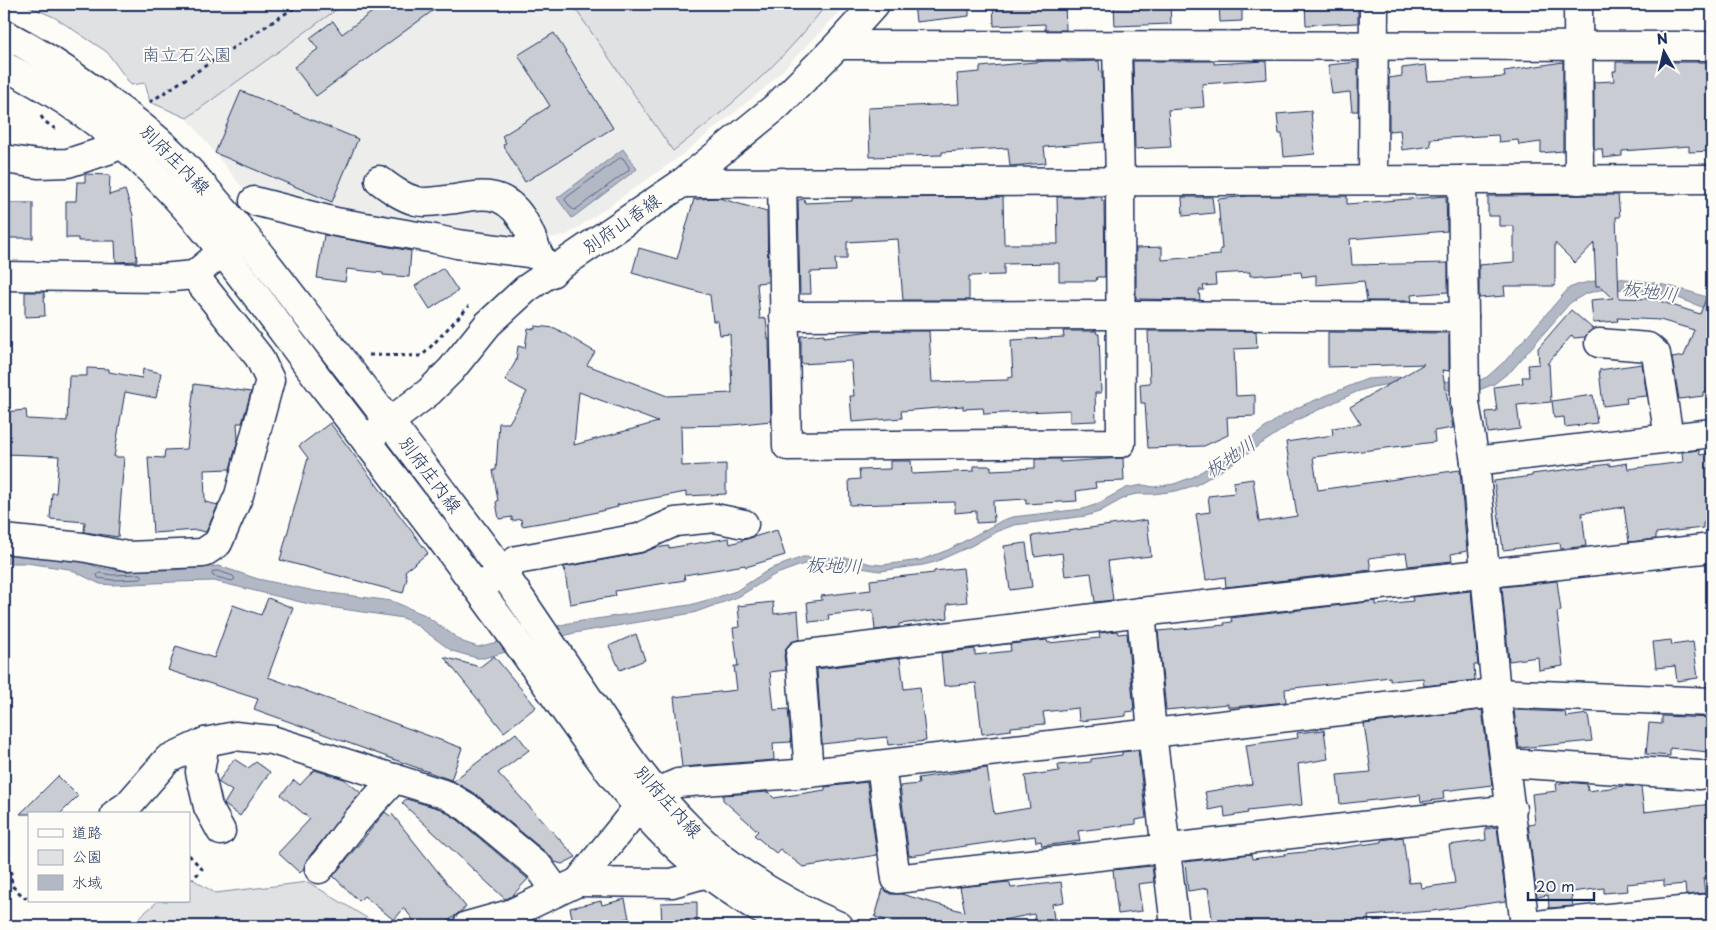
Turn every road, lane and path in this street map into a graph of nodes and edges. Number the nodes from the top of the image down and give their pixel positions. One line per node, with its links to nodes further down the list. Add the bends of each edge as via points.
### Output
1 (300, 4): 12 (path, via 150,102)
2 (876, 4): 6 (street, 別府山香線)
3 (1374, 4): 8 (street)
4 (1578, 4): 9 (street)
5 (4, 34): 14 (street, 別府庄内線, via 52,60)
6 (838, 45): 7 (street); 25 (street, 別府山香線, via 777,106)
7 (1117, 46): 8 (street); 23 (street)
8 (1374, 46): 9 (street); 19 (street)
9 (1578, 46): 10 (street); 21 (street)
10 (1712, 46)
11 (4, 66): 16 (street, 別府庄内線, via 64,100)
12 (144, 96)
13 (44, 121): 15 (path)
14 (142, 126): 16 (street); 27 (street, 別府庄内線, via 178,159)
15 (54, 128)
16 (122, 144): 17 (street, via 68,163 38,164); 28 (street, 別府庄内線, via 159,179)
17 (4, 159)
18 (379, 180): 29 (street, via 418,201 489,196 500,199 512,206 522,218)
19 (1374, 180): 20 (street); 23 (street)
20 (1462, 180): 21 (street); 35 (street)
21 (1579, 180): 22 (street)
22 (1712, 180)
23 (1120, 181): 24 (street); 33 (street)
24 (782, 182): 25 (street); 34 (street)
25 (682, 183): 29 (street, 別府山香線)
26 (254, 201): 29 (street, via 336,222 457,244 529,253)
27 (243, 234): 28 (street); 38 (street, 別府庄内線)
28 (222, 252): 30 (street); 41 (street, 別府庄内線)
29 (545, 264): 38 (street, 別府山香線, via 526,290 488,324 451,370)
30 (194, 275): 31 (street, via 162,278); 44 (street, via 259,357 270,380 238,495 218,543 203,553 127,556 82,547)
31 (4, 276)
32 (470, 304): 37 (path, via 422,356)
33 (1121, 315): 34 (street); 34 (street, via 1121,443 796,446 786,446); 35 (street)
34 (784, 316)
35 (1464, 317): 42 (street, via 1465,403)
36 (1599, 342): 40 (street, via 1648,347 1656,354)
37 (368, 354)
38 (390, 422): 41 (street, 別府山香線); 46 (street, 別府庄内線)
39 (1712, 433): 40 (street)
40 (1669, 438): 42 (street)
41 (366, 440): 48 (street, 別府庄内線)
42 (1475, 461): 47 (street)
43 (744, 524): 46 (street, via 715,518 676,522 639,538 517,560)
44 (4, 539)
45 (1712, 548): 47 (street)
46 (502, 571): 48 (street); 59 (street, 別府庄内線, via 624,751)
47 (1485, 574): 49 (street); 50 (street)
48 (479, 589): 59 (street, 別府庄内線, via 606,766)
49 (1141, 612): 52 (street); 56 (street, via 800,656)
50 (1496, 693): 51 (street); 52 (street); 54 (street)
51 (1712, 702)
52 (1152, 733): 55 (street); 63 (street)
53 (205, 742): 58 (street, via 235,736 272,740); 61 (street, via 168,759 128,805); 62 (street, via 200,772 208,807)
54 (1506, 763): 57 (street); 60 (street)
55 (881, 764): 56 (street); 63 (street, via 896,879)
56 (809, 773): 59 (street, via 678,783)
57 (1699, 775)
58 (395, 778): 66 (street); 69 (street, via 447,795 468,807)
59 (647, 800): 67 (street, 別府庄内線, via 675,844); 69 (street); 72 (street, 別府庄内線, via 767,889)
60 (1512, 810): 63 (street); 71 (street, via 1525,926)
61 (118, 812)
62 (221, 831)
63 (1166, 848): 75 (street)
64 (190, 857): 68 (path, via 202,869)
65 (4, 865): 70 (path, via 11,873 12,886 25,898)
66 (319, 869)
67 (707, 873): 69 (street, via 672,883); 72 (street, 別府庄内線, via 758,908)
68 (193, 879)
69 (567, 887): 73 (street, via 510,914)
70 (28, 896)
71 (1712, 908)
72 (803, 922): 74 (street, 別府庄内線)
73 (467, 926)
74 (839, 926)
75 (1175, 926)

